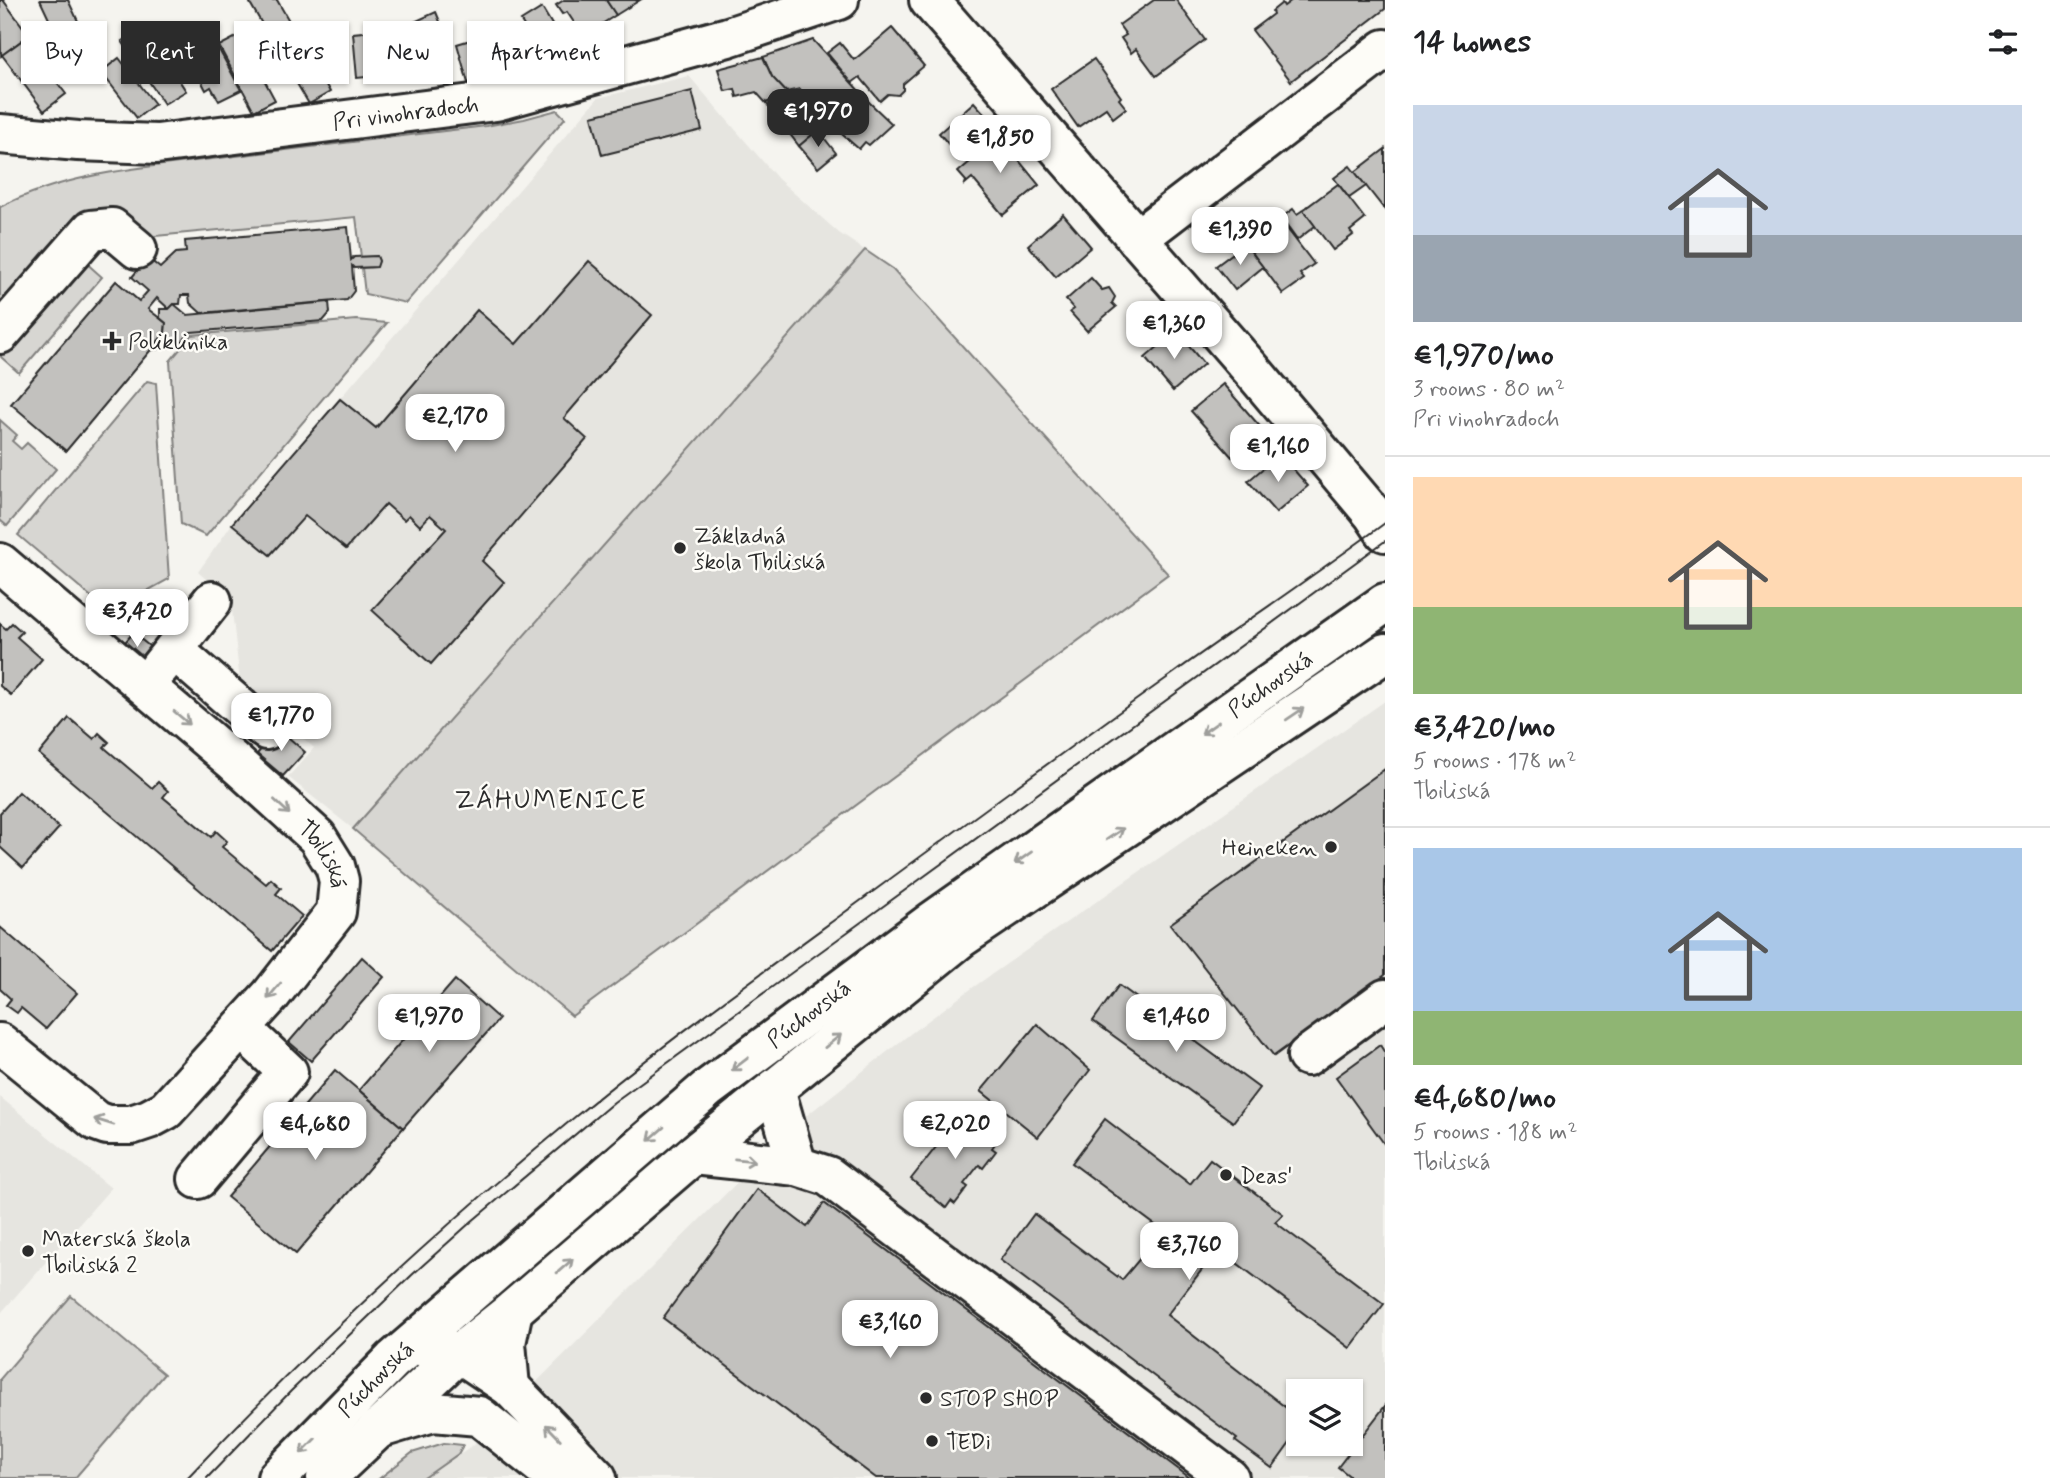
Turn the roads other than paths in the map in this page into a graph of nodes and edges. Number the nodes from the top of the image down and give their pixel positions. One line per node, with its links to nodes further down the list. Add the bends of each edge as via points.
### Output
1 (839, 0): 4 (street, Pri vinohradoch, via 716,40 496,100 156,144)
2 (929, 0): 5 (street)
3 (1385, 48): 5 (street)
4 (7, 144)
5 (1137, 239): 8 (street)
6 (136, 249): 7 (street, via 112,228 91,230)
7 (0, 334)
8 (1385, 532)
9 (0, 563): 14 (street, Tbiliská)
10 (212, 601): 12 (street)
11 (1385, 603): 24 (street, Púchovská, one-way to 24, via 934,920 707,1089)
12 (174, 650): 14 (street); 15 (street)
13 (1385, 653): 20 (street, Púchovská, one-way to 13, via 961,938)
14 (144, 686): 17 (street, Tbiliská, one-way to 17, via 317,837 337,873 336,912)
15 (266, 730)
16 (1385, 999): 19 (street)
17 (241, 1028): 18 (street, Tbiliská, one-way to 18, via 162,1113 121,1126 96,1121); 23 (street, via 288,1072)
18 (0, 1043)
19 (1307, 1056)
20 (775, 1088): 21 (street, Púchovská); 22 (street)
21 (693, 1155): 22 (street, one-way to 22); 25 (street, Púchovská, one-way to 21)
22 (797, 1166): 35 (street, via 828,1176)
23 (198, 1179)
24 (483, 1283): 26 (street, via 461,1331); 27 (street, Púchovská)
25 (513, 1310): 26 (street, Púchovská); 28 (street, via 506,1343)
26 (459, 1353): 27 (street, via 440,1347); 28 (street); 29 (street); 30 (street, Púchovská)
27 (393, 1360): 31 (street, Púchovská, one-way to 31)
28 (510, 1387): 34 (street, one-way to 28)
29 (479, 1416): 30 (street, via 433,1412); 33 (street)
30 (377, 1429): 32 (street, Púchovská)
31 (277, 1478)
32 (326, 1478)
33 (557, 1478)
34 (597, 1478)
35 (1229, 1478)

